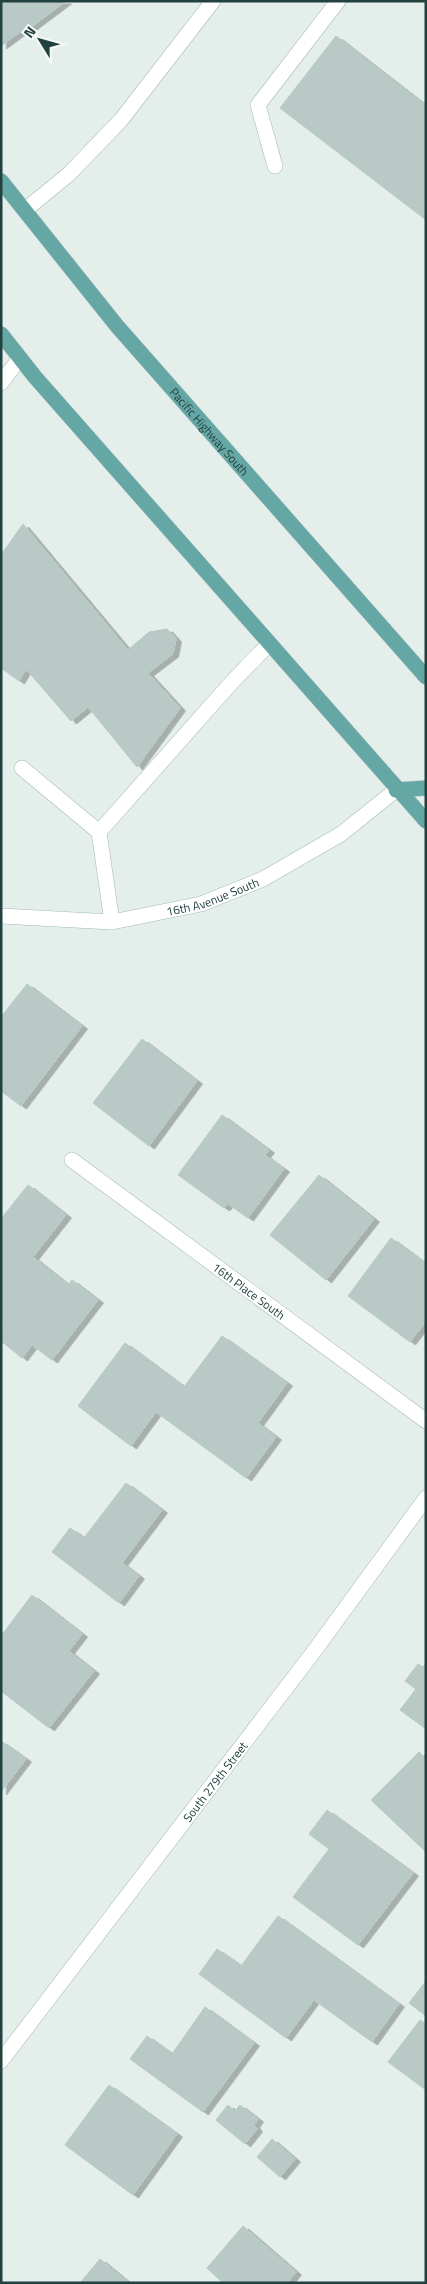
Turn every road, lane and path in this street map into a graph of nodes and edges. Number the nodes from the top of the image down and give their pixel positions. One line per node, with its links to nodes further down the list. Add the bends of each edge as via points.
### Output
1 (213, 1): 5 (street, via 122,120 69,174)
2 (338, 1): 3 (street, via 258,105)
3 (275, 166)
4 (1, 181): 5 (main road, Pacific Highway South)
5 (25, 210): 10 (main road, Pacific Highway South, via 117,326)
6 (1, 334): 7 (main road)
7 (20, 358): 8 (street); 9 (main road)
8 (1, 383)
9 (269, 644): 13 (main road); 15 (street)
10 (426, 676)
11 (22, 768): 15 (street)
12 (426, 788): 13 (main road)
13 (396, 790): 14 (main road); 17 (street, 16th Avenue South, via 341,834 263,879 201,904)
14 (426, 821)
15 (99, 832): 17 (street)
16 (1, 916): 17 (street, 16th Avenue South)
17 (112, 922)
18 (72, 1160): 19 (street, 16th Place South)
19 (426, 1421)
20 (423, 1508): 21 (street, South 279th Street)
21 (1, 2061)

